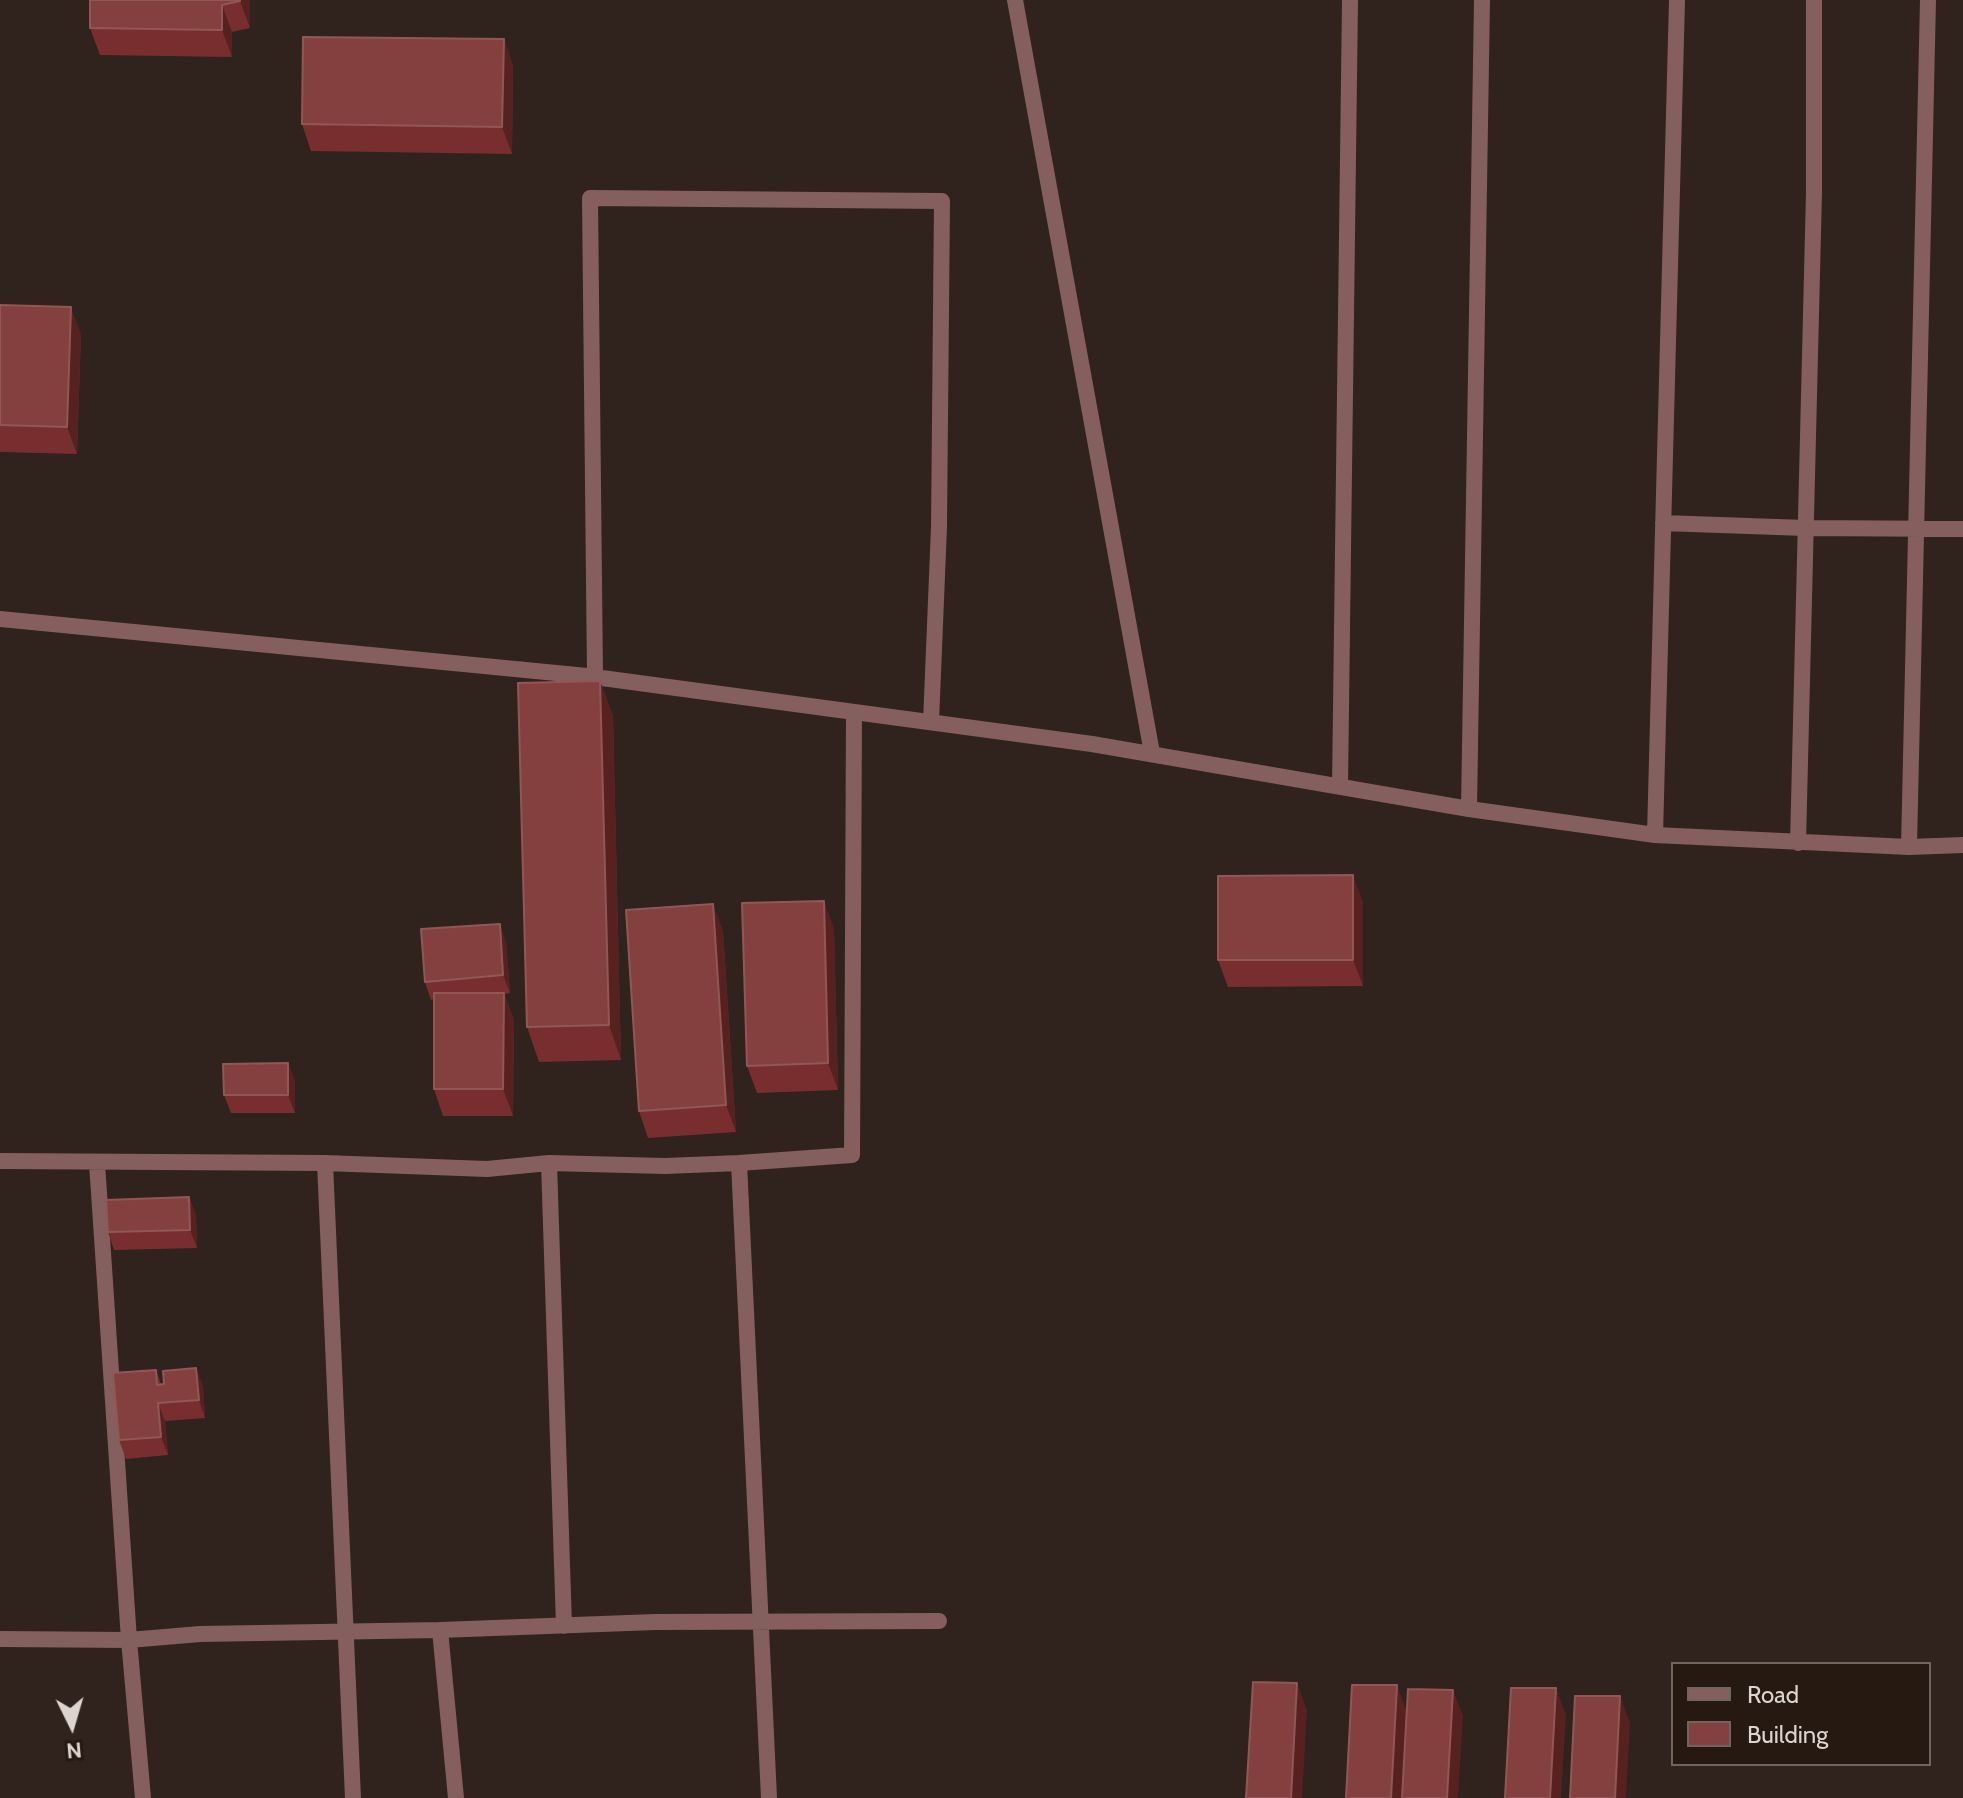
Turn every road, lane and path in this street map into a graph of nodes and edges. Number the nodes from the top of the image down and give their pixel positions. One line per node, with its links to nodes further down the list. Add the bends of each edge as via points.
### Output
1 (1015, 0): 15 (street)
2 (1350, 0): 16 (street)
3 (1482, 0): 17 (street)
4 (1677, 0): 7 (street)
5 (1814, 0): 8 (street)
6 (1928, 0): 9 (street)
7 (1663, 523): 8 (street); 18 (street)
8 (1805, 528): 9 (street); 19 (street)
9 (1917, 529): 10 (street); 21 (street)
10 (1963, 529)
11 (0, 619): 12 (street)
12 (595, 677): 13 (street); 14 (street, via 590,198 942,201)
13 (854, 712): 14 (street); 26 (street, via 852,1155)
14 (931, 722): 15 (street)
15 (1152, 753): 16 (street)
16 (1340, 786): 17 (street)
17 (1469, 809): 18 (street)
18 (1655, 835): 19 (street)
19 (1798, 843): 21 (street)
20 (1963, 845): 21 (street)
21 (1909, 847)
22 (0, 1161): 23 (street)
23 (97, 1163): 24 (street); 33 (street)
24 (325, 1163): 25 (street, via 487,1169); 30 (street)
25 (549, 1163): 26 (street); 29 (street)
26 (739, 1163): 28 (street)
27 (939, 1621): 28 (street)
28 (761, 1623): 29 (street); 37 (street)
29 (564, 1626): 31 (street)
30 (344, 1630): 31 (street); 33 (street); 35 (street)
31 (440, 1630): 36 (street)
32 (0, 1639): 33 (street)
33 (129, 1640): 34 (street)
34 (143, 1798)
35 (353, 1798)
36 (456, 1798)
37 (769, 1798)

